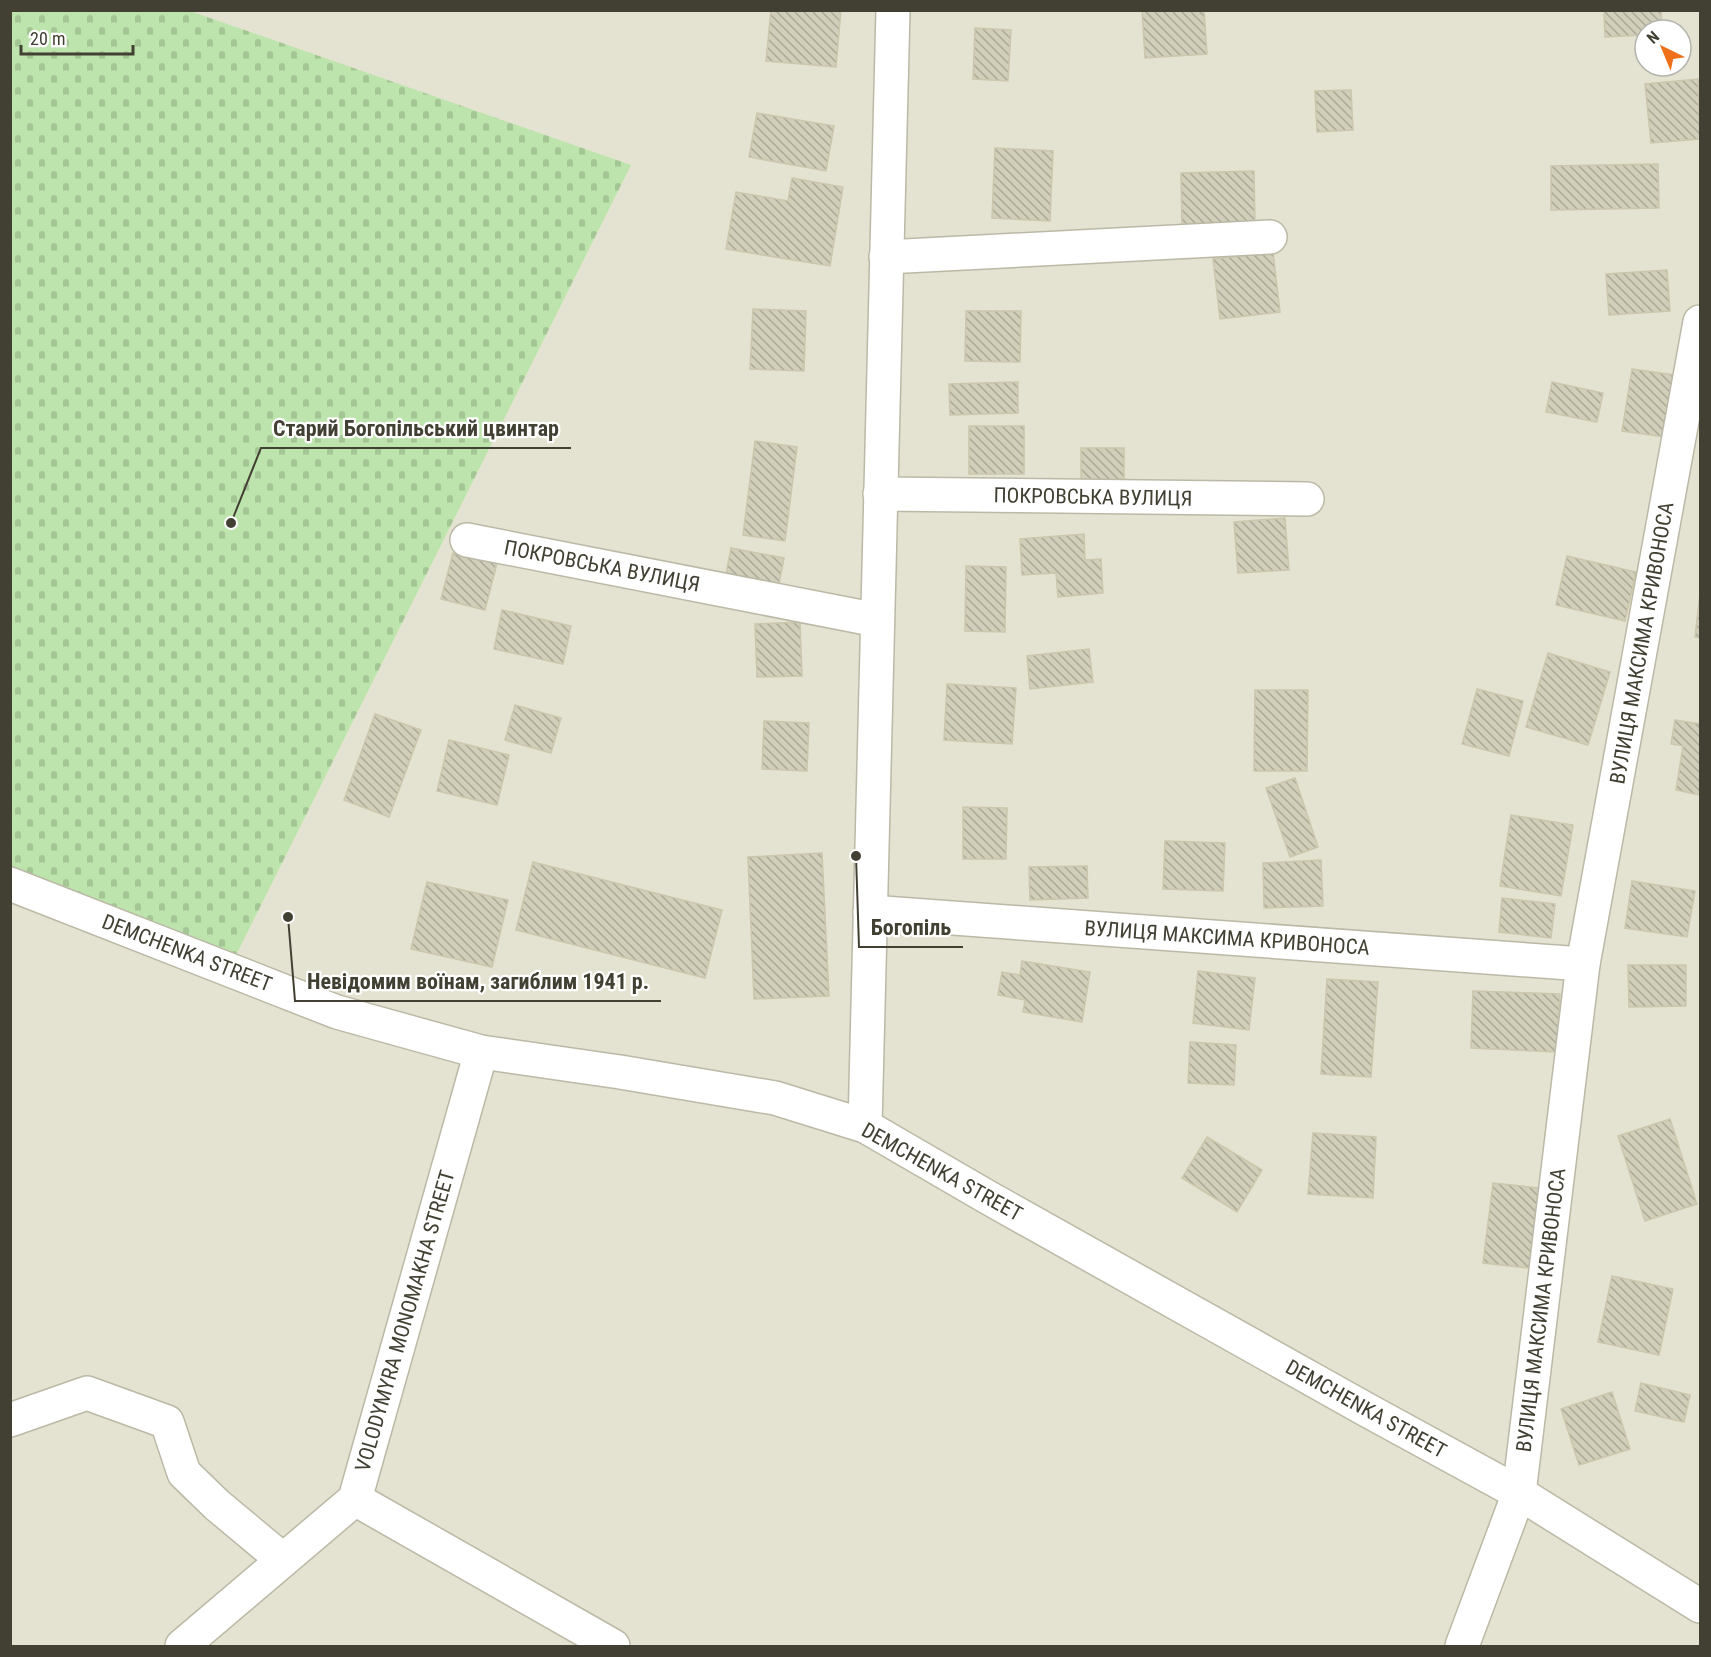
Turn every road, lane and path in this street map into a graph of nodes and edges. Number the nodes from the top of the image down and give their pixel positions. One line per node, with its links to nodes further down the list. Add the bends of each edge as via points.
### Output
1 (892, 10): 3 (street)
2 (1270, 237): 3 (street)
3 (886, 257): 5 (street)
4 (1701, 322): 11 (street, ВУЛИЦЯ МАКСИМА КРИВОНОСА)
5 (880, 494): 6 (street, ПОКРОВСЬКА ВУЛИЦЯ); 8 (street)
6 (1306, 499)
7 (467, 540): 8 (street, ПОКРОВСЬКА ВУЛИЦЯ)
8 (877, 620): 10 (street)
9 (10, 884): 12 (street, DEMCHENKA STREET, via 337,1012)
10 (870, 912): 11 (street, ВУЛИЦЯ МАКСИМА КРИВОНОСА); 13 (street)
11 (1583, 964): 15 (street, ВУЛИЦЯ МАКСИМА КРИВОНОСА)
12 (481, 1052): 13 (street, DEMCHENKA STREET, via 775,1098); 16 (street, VOLODYMYRA MONOMAKHA STREET)
13 (865, 1126): 15 (street, DEMCHENKA STREET)
14 (10, 1420): 17 (street, via 87,1393 167,1422 184,1473)
15 (1519, 1493): 18 (street, DEMCHENKA STREET); 21 (street, ВУЛИЦЯ МАКСИМА КРИВОНОСА)
16 (355, 1499): 17 (street, VOLODYMYRA MONOMAKHA STREET); 20 (street)
17 (283, 1560): 19 (street, VOLODYMYRA MONOMAKHA STREET)
18 (1701, 1606)
19 (182, 1647)
20 (613, 1647)
21 (1462, 1647)

